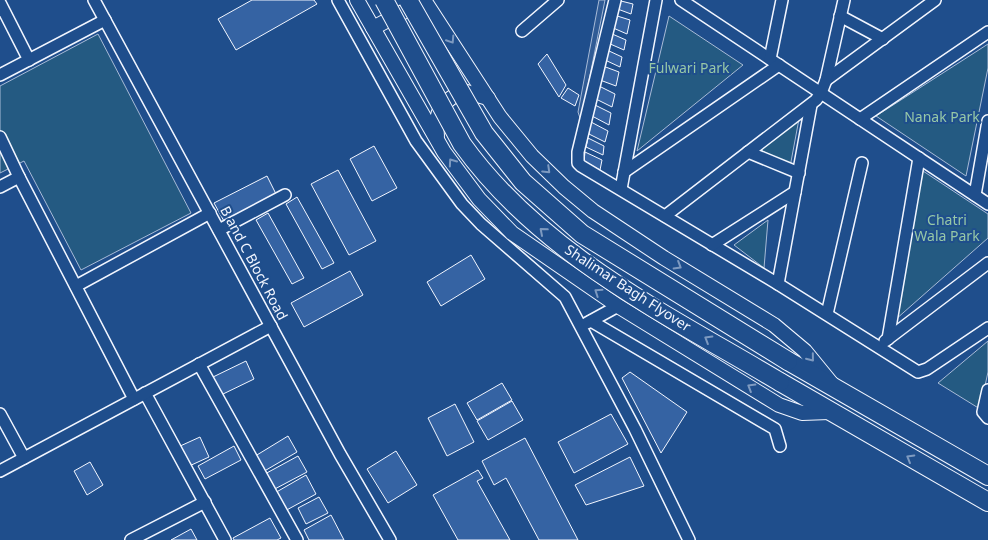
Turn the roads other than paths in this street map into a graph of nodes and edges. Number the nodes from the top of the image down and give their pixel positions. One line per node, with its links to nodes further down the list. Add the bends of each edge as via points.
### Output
1 (94, 0): 16 (street, B and C Block Road)
2 (338, 0): 42 (street, via 416,141)
3 (383, 0): 14 (street); 65 (main road, Shalimar Bagh Flyover, one-way to 3, bridge, via 573,256 518,209 462,144)
4 (408, 0): 62 (main road, Shalimar Bagh Flyover, bridge, via 484,133 523,182 582,234)
5 (424, 0): 17 (street); 26 (street, one-way to 26)
6 (558, 0): 18 (street)
7 (615, 0): 40 (street, via 577,158 581,166)
8 (656, 0): 35 (street)
9 (681, 0): 22 (street)
10 (782, 0): 22 (street)
11 (844, 0): 15 (street)
12 (935, 0): 20 (street)
13 (0, 3): 21 (street)
14 (360, 5): 17 (street)
15 (840, 16): 20 (street); 24 (street)
16 (105, 20): 21 (street); 46 (street, B and C Block Road)
17 (373, 28): 31 (street)
18 (522, 31)
19 (988, 32): 28 (street)
20 (883, 39): 24 (street)
21 (29, 60): 23 (street)
22 (774, 62): 25 (street); 35 (street)
23 (0, 75)
24 (826, 80): 25 (street)
25 (822, 93): 27 (street); 28 (street)
26 (488, 98): 31 (street, via 463,91 444,101 435,122); 62 (street, one-way to 62, via 532,156 564,187 593,211 664,258 774,325 805,351)
27 (811, 106): 32 (street); 36 (street)
28 (860, 119): 33 (street)
29 (988, 121): 44 (street)
30 (0, 137): 37 (street)
31 (437, 139): 38 (street, one-way to 31)
32 (748, 152): 36 (street); 47 (street)
33 (919, 158): 44 (street); 58 (street)
34 (862, 163): 54 (street)
35 (624, 172): 40 (street)
36 (799, 173): 41 (street)
37 (19, 177): 39 (street); 52 (street)
38 (467, 185): 42 (street); 53 (street, one-way to 38, via 512,233)
39 (0, 187)
40 (621, 190): 47 (street)
41 (796, 192): 49 (street); 51 (street)
42 (454, 193): 55 (street, via 481,224 561,292)
43 (285, 195): 48 (street)
44 (975, 195): 45 (street)
45 (988, 204)
46 (210, 213): 48 (street, B and C Block Road); 52 (street)
47 (665, 216): 49 (street)
48 (219, 230): 56 (street, B and C Block Road)
49 (712, 245): 51 (street)
50 (988, 263): 58 (street)
51 (778, 284): 54 (street)
52 (76, 286): 64 (street)
53 (618, 306): 55 (street); 65 (street, one-way to 53, via 802,413 780,405)
54 (827, 314): 59 (street)
55 (586, 324): 68 (street, via 775,429); 78 (street)
56 (271, 326): 60 (street); 77 (street, B and C Block Road)
57 (988, 328): 59 (street, via 922,372 912,370)
58 (888, 339): 59 (street)
59 (878, 346)
60 (199, 364): 63 (street); 76 (street)
61 (988, 390): 67 (street, via 983,412)
62 (837, 391): 71 (main road, Shalimar Bagh Flyover)
63 (146, 393): 64 (street); 72 (street)
64 (134, 399): 69 (street)
65 (828, 412): 73 (main road, Shalimar Bagh Flyover, one-way to 65)
66 (0, 414): 69 (street)
67 (988, 418)
68 (780, 446)
69 (24, 458): 70 (street)
70 (0, 471)
71 (988, 476)
72 (205, 502): 74 (street); 75 (street)
73 (988, 502)
74 (131, 540)
75 (225, 540)
76 (296, 540)
77 (390, 540)
78 (689, 540)

